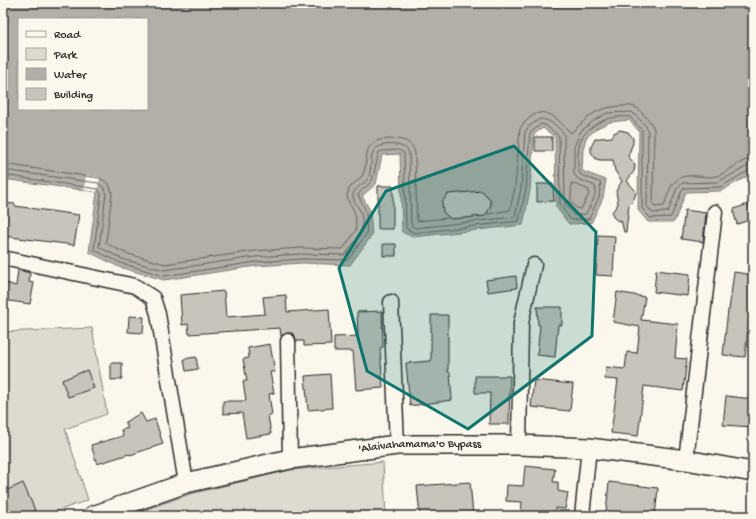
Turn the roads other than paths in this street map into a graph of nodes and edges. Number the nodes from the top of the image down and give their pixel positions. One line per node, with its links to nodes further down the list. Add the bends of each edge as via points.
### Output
1 (715, 212): 10 (street)
2 (3, 258): 12 (street, via 134,286 153,298 158,314)
3 (534, 265): 7 (street, via 521,323)
4 (391, 302): 6 (street)
5 (288, 341): 9 (street)
6 (397, 445): 7 (main road, 'Alaivahamama'o Bypass); 9 (main road, 'Alaivahamama'o Bypass)
7 (518, 445): 8 (main road, 'Alaivahamama'o Bypass)
8 (589, 448): 10 (main road, 'Alaivahamama'o Bypass); 14 (street)
9 (290, 459): 12 (main road, 'Alaivahamama'o Bypass)
10 (686, 460): 11 (main road, 'Alaivahamama'o Bypass)
11 (753, 472)
12 (186, 482): 13 (main road, 'Alaivahamama'o Bypass)
13 (93, 516)
14 (582, 516)

